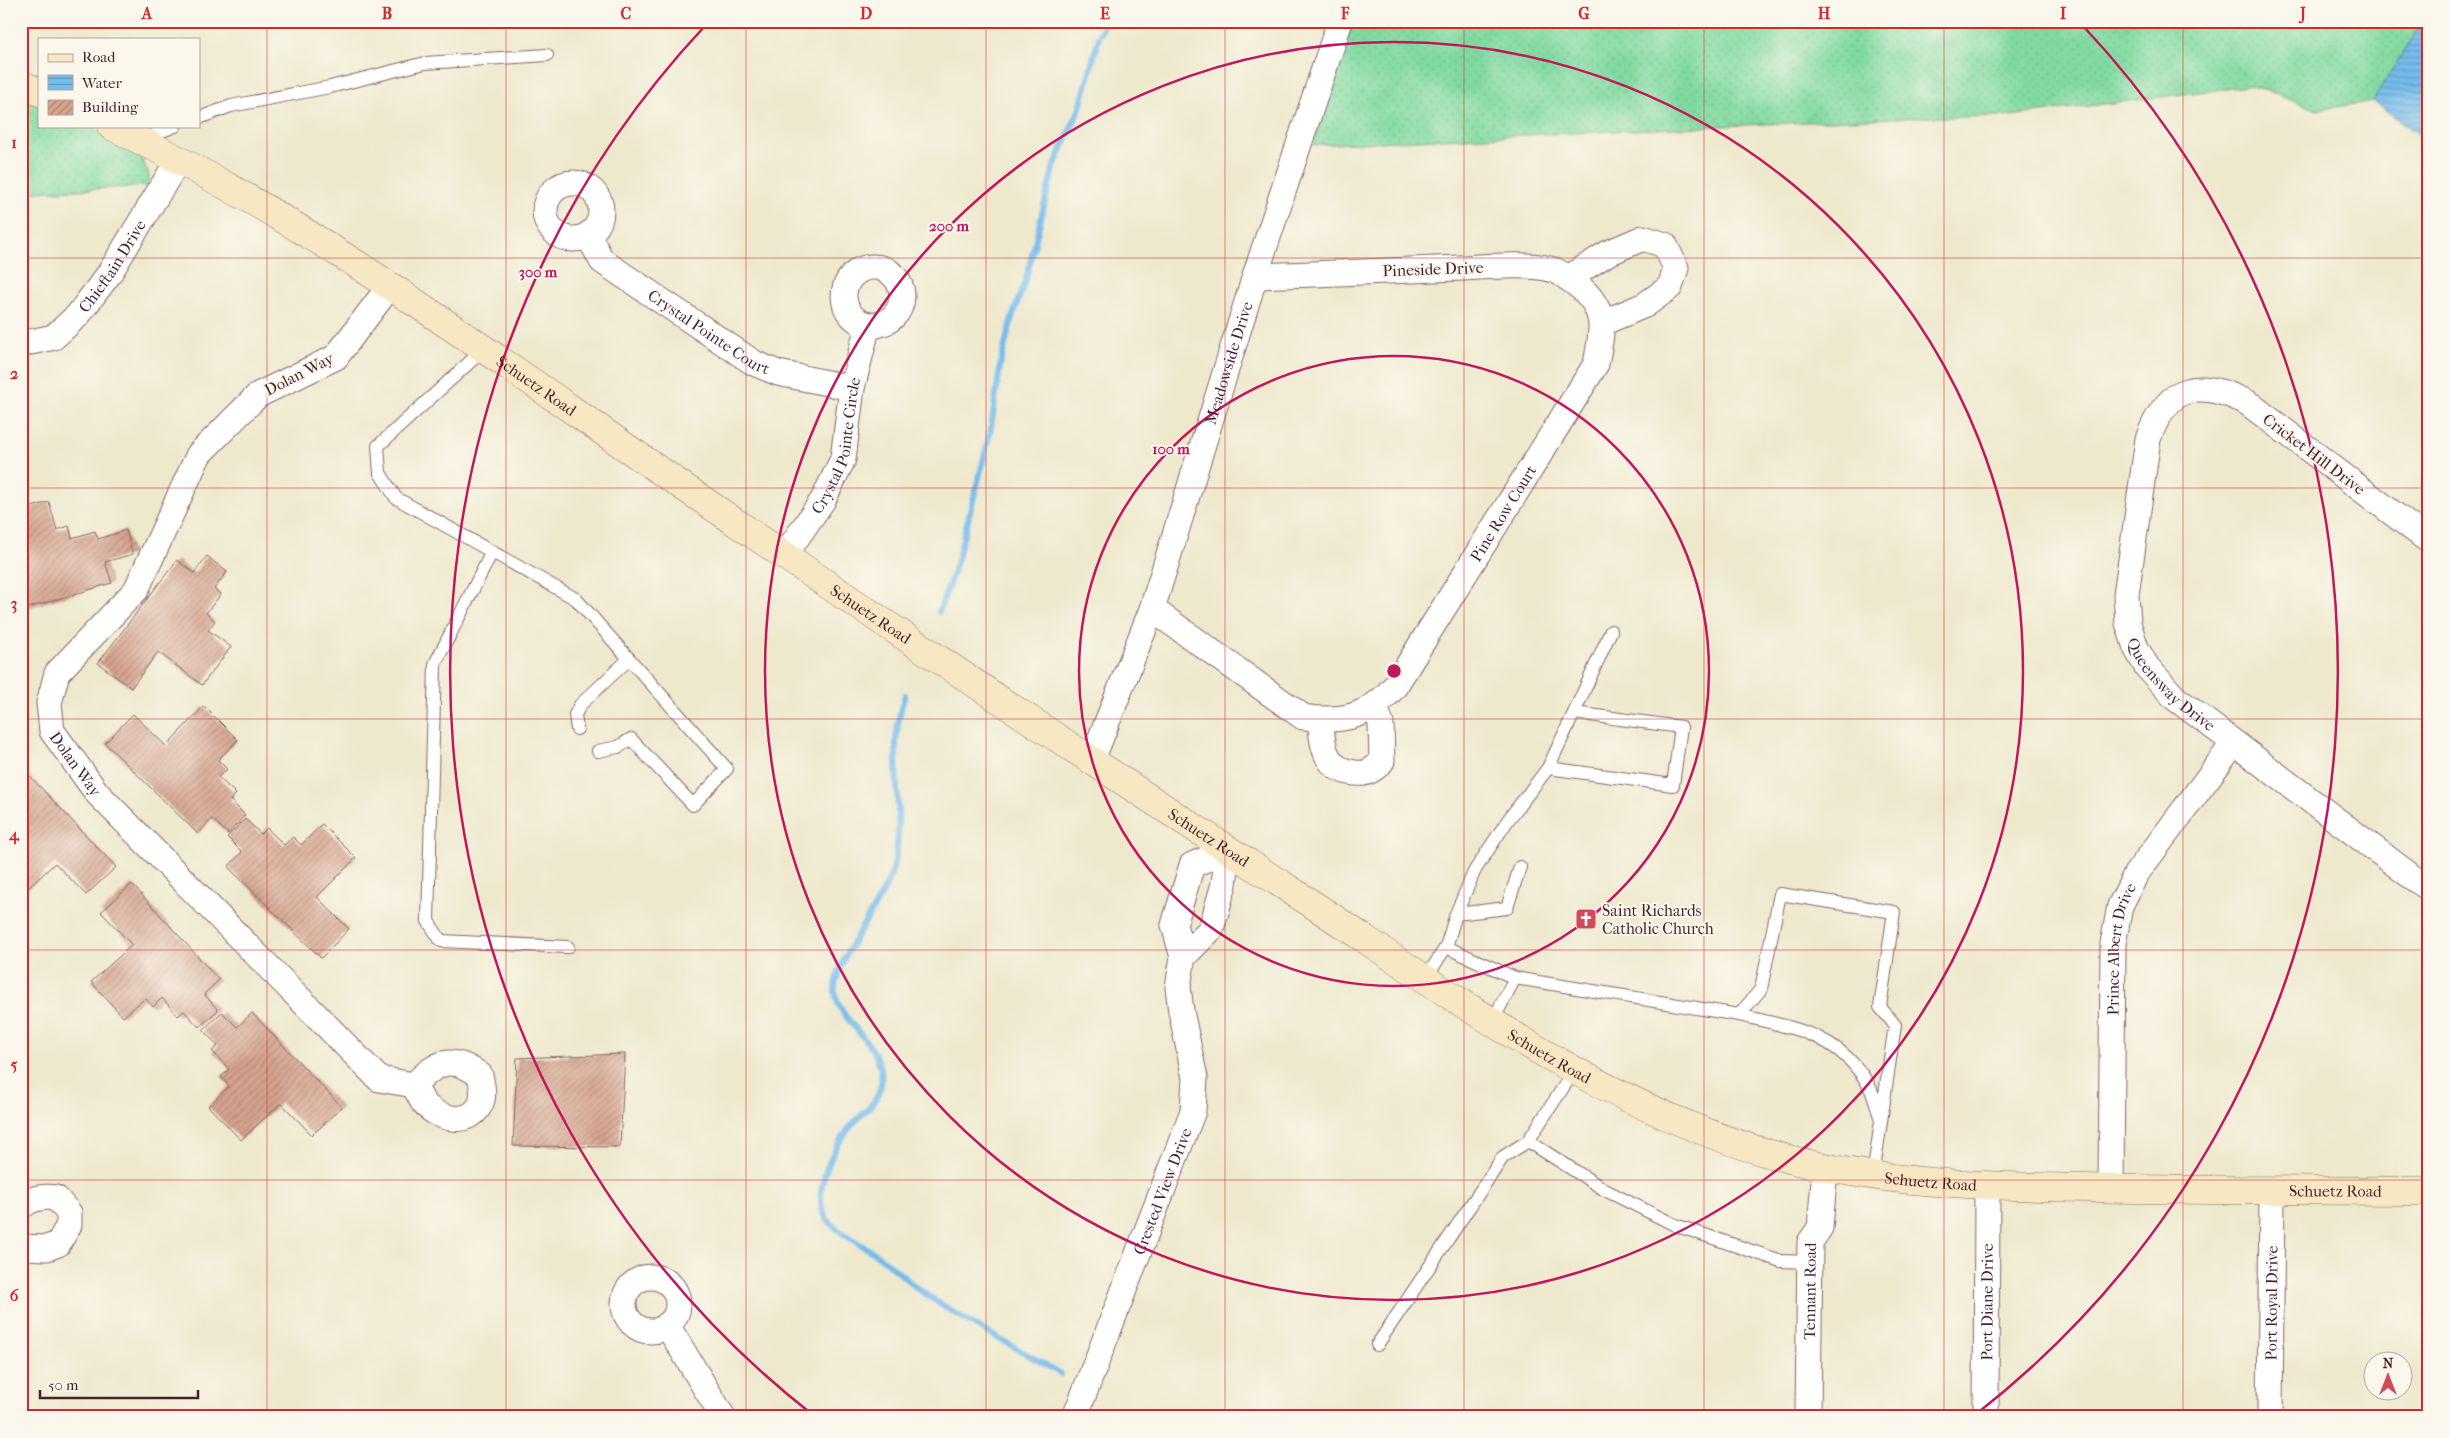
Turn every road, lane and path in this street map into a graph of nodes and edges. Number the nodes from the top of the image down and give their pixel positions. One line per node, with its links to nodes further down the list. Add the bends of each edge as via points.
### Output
1 (1340, 21): 11 (street, Meadowside Drive)
2 (547, 56): 5 (lane, via 425,63 330,87 231,106)
3 (21, 84): 4 (main road)
4 (38, 92)
5 (200, 118)
6 (115, 128): 8 (main road, Schuetz Road)
7 (170, 128): 8 (lane)
8 (140, 140): 9 (main road, Schuetz Road)
9 (179, 159): 13 (main road, Schuetz Road, via 221,181); 16 (street, Chieftain Drive, via 109,274 78,315 54,338)
10 (588, 235): 18 (street, Crystal Pointe Court, via 602,261 754,363 778,373)
11 (1255, 276): 12 (street, Pineside Drive, via 1538,267 1554,270); 23 (street, Meadowside Drive)
12 (1568, 278): 14 (street, Pineside Drive, via 1591,297); 14 (street, via 1608,252 1643,238 1665,245 1676,268 1670,287 1645,305)
13 (389, 287): 17 (main road, Schuetz Road); 46 (street, Dolan Way, via 336,357 258,395 199,454 136,590 57,673 49,702 52,731 97,793 379,1079)
14 (1600, 315): 26 (street, Pine Row Court, via 1596,364 1395,686)
15 (868, 325): 18 (street, Crystal Pointe Circle)
16 (21, 344)
17 (484, 350): 21 (lane, via 378,446 380,473 396,498); 22 (main road, Schuetz Road)
18 (852, 388): 22 (street, Crystal Pointe Circle, via 843,459 823,500)
19 (2190, 390): 20 (street, Cricket Hill Drive, via 2208,388 2226,392 2248,404); 30 (street, Queensway Drive, via 2167,402 2148,439 2126,595 2128,623 2136,648 2160,684)
20 (2429, 541)
21 (492, 552): 25 (lane, via 576,600); 38 (lane, via 435,664 428,921 441,941)
22 (784, 556): 32 (main road, Schuetz Road)
23 (1152, 609): 28 (street, Pine Row Court, via 1303,717); 32 (street, Meadowside Drive)
24 (1612, 631): 27 (lane)
25 (628, 660): 29 (lane, via 580,705 575,716); 31 (lane, via 727,769 693,805 631,739 618,747)
26 (1375, 705): 28 (street, Pine Row Court, via 1353,717); 28 (street, via 1381,724 1382,760 1374,770 1360,774 1341,772 1332,764 1323,746)
27 (1574, 713): 33 (lane); 33 (lane, via 1681,727 1673,785)
28 (1320, 720)
29 (577, 729)
30 (2234, 743): 36 (street, Queensway Drive); 52 (street, Prince Albert Drive, via 2136,874 2118,914 2113,944)
31 (598, 751)
32 (1092, 760): 34 (main road, Schuetz Road)
33 (1548, 768): 37 (lane, via 1475,870)
34 (1228, 850): 40 (street, via 1224,884 1211,929); 40 (street, Crested View Drive, via 1192,865 1174,926); 41 (main road, Schuetz Road)
35 (1520, 867): 37 (lane, via 1507,908)
36 (2429, 888)
37 (1456, 914): 39 (lane)
38 (568, 947)
39 (1446, 947): 41 (lane); 42 (lane)
40 (1183, 957): 61 (street, Crested View Drive, via 1178,987 1195,1078 1193,1111)
41 (1426, 978): 44 (main road, Schuetz Road)
42 (1515, 978): 43 (lane); 44 (lane)
43 (1739, 1014): 47 (lane, via 1823,1038 1851,1059 1869,1086); 47 (lane, via 1761,989 1780,894 1894,912 1880,1007 1895,1025)
44 (1492, 1022): 45 (main road, Schuetz Road)
45 (1574, 1071): 48 (lane); 49 (main road, Schuetz Road, via 1639,1105 1724,1139)
46 (414, 1085)
47 (1881, 1118): 50 (lane)
48 (1528, 1141): 57 (lane, via 1605,1190 1675,1225 1781,1260); 59 (lane, via 1503,1157)
49 (1817, 1166): 50 (main road, Schuetz Road); 57 (street, Tennant Road, via 1803,1229)
50 (1873, 1176): 51 (main road, Schuetz Road)
51 (1987, 1186): 52 (main road, Schuetz Road); 63 (street, Port Diane Drive)
52 (2111, 1189): 53 (main road, Schuetz Road)
53 (2272, 1190): 54 (main road, Schuetz Road); 64 (street, Port Royal Drive)
54 (2429, 1191)
55 (21, 1207): 56 (street, via 26,1202 56,1198 69,1213 69,1224 58,1244 47,1248)
56 (21, 1247)
57 (1810, 1252): 62 (street, Tennant Road)
58 (668, 1325): 60 (street)
59 (1377, 1345)
60 (723, 1417)
61 (1075, 1417)
62 (1808, 1417)
63 (1986, 1417)
64 (2270, 1417)

